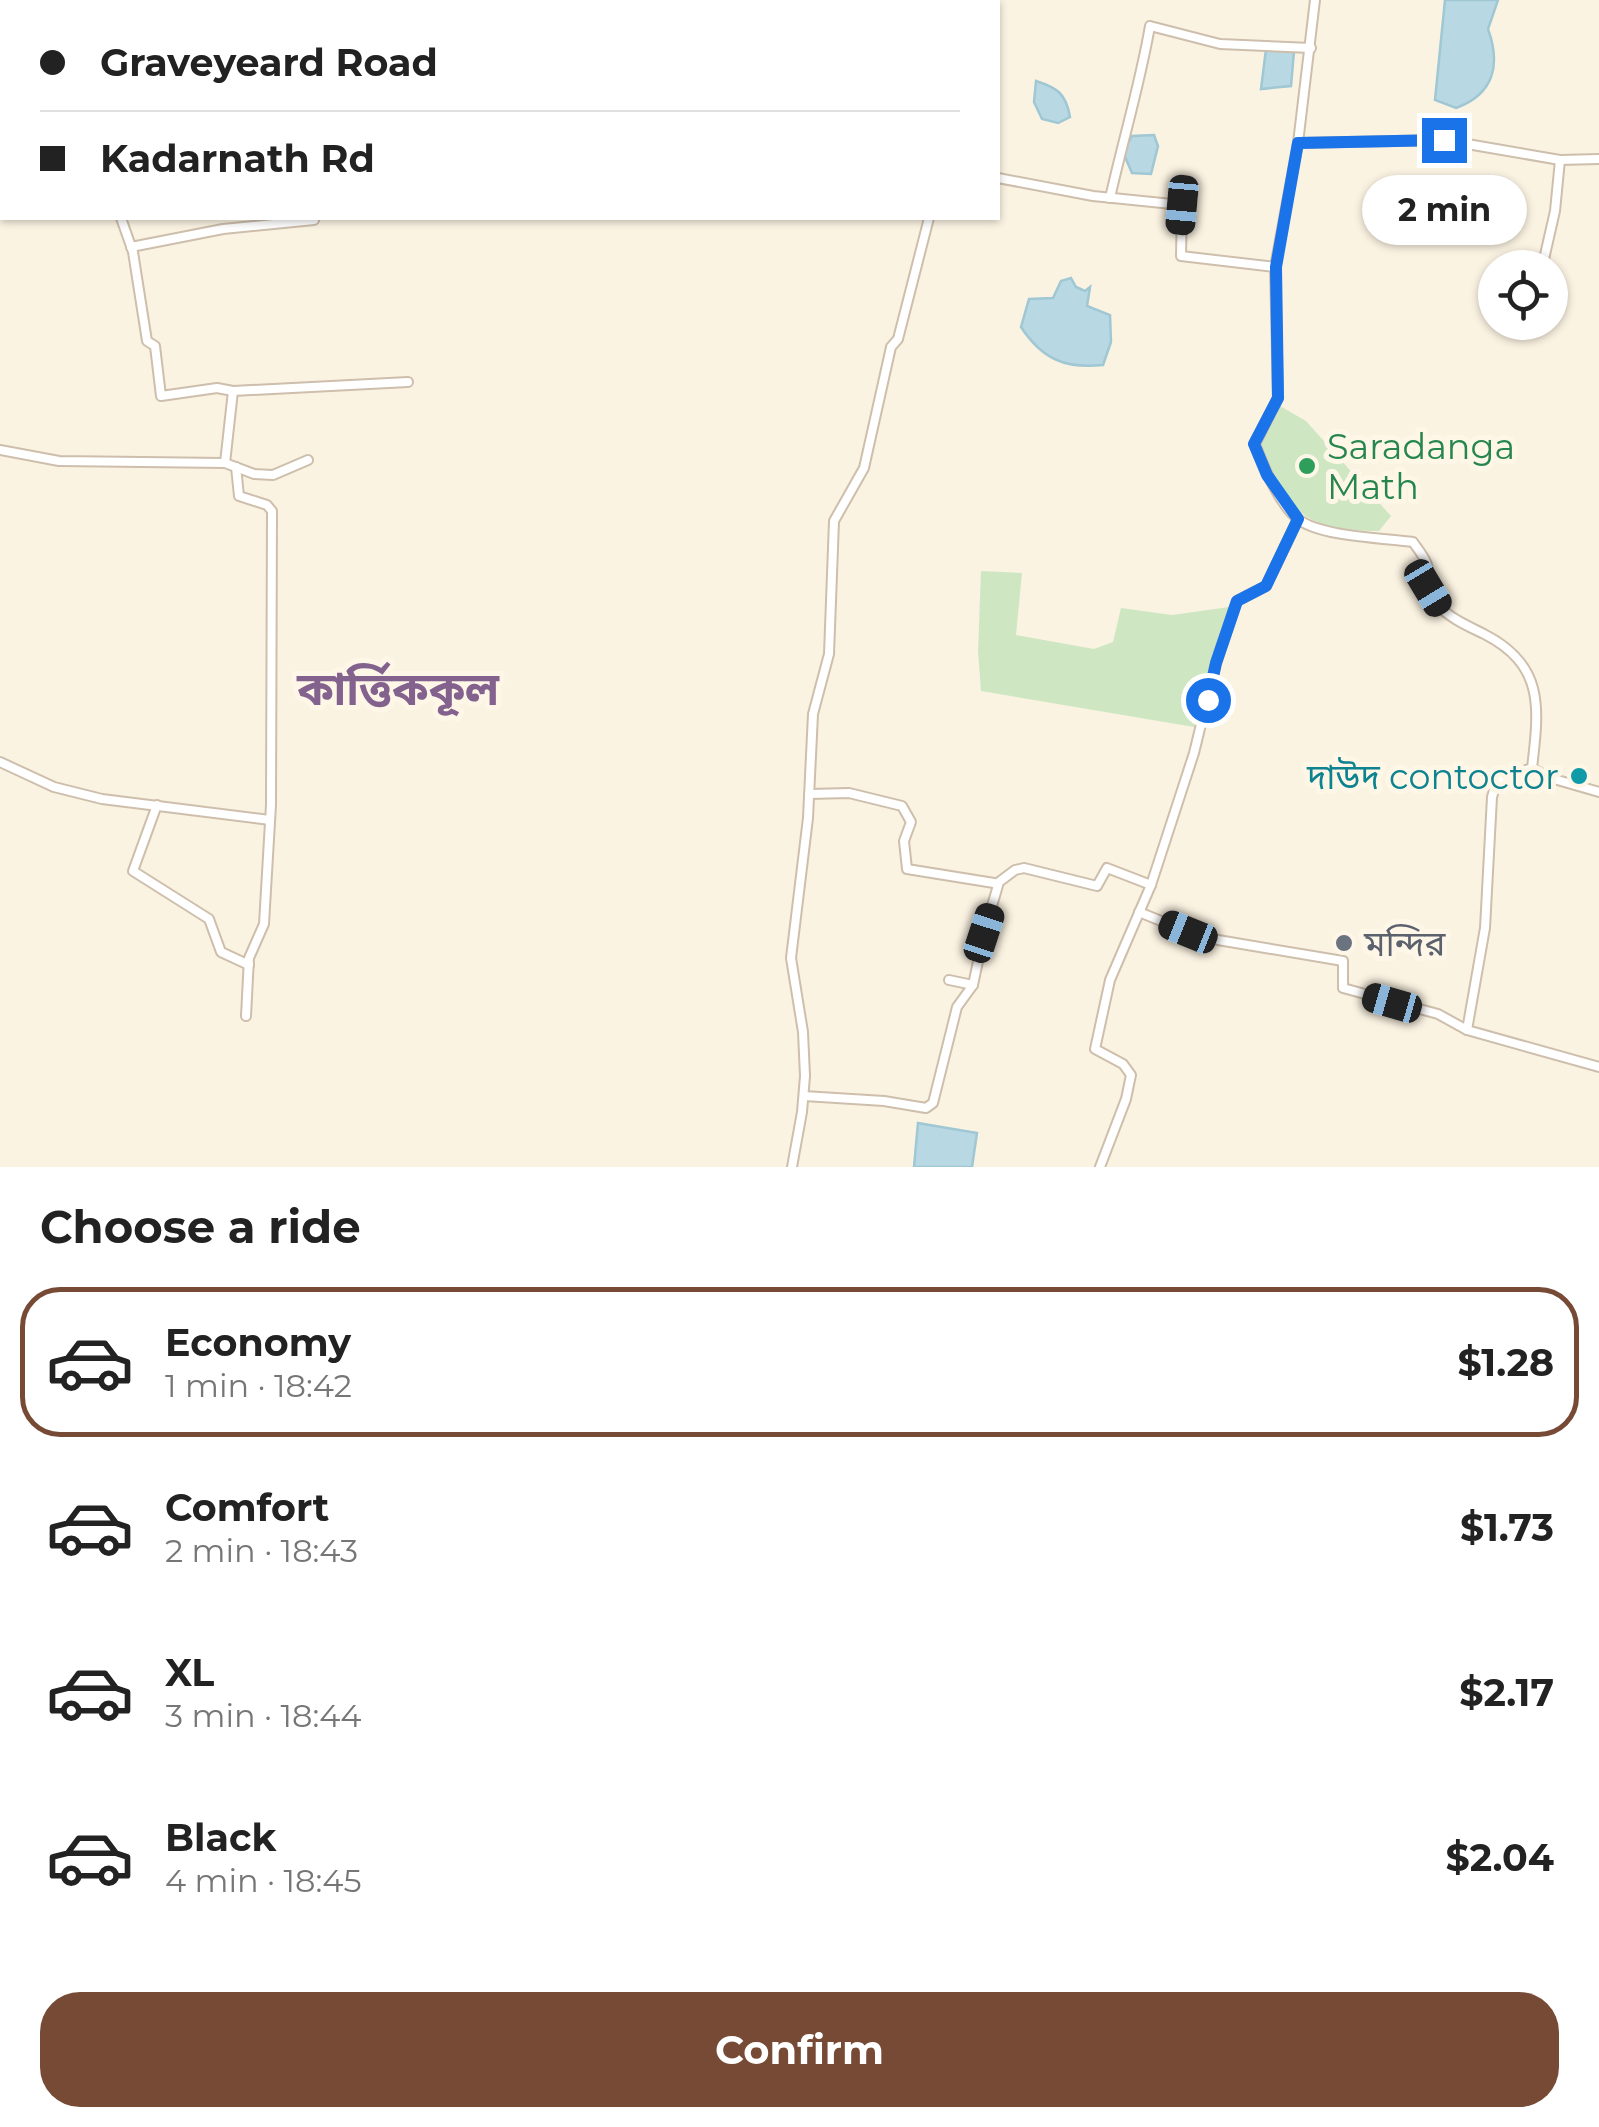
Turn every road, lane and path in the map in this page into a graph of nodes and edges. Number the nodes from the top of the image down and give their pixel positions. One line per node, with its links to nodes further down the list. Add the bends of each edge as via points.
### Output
1 (1315, 0): 2 (street)
2 (1311, 48): 3 (street); 7 (street, via 1220,44 1150,26)
3 (1298, 143): 5 (street, via 1444,140); 13 (street)
4 (1599, 159): 5 (street)
5 (1560, 160): 12 (street)
6 (1000, 178): 7 (street)
7 (1110, 198): 13 (street, via 1182,205 1180,256)
8 (123, 220): 11 (street)
9 (314, 220): 11 (street)
10 (928, 220): 24 (street, via 898,339 890,347 864,468 834,521 829,654 814,714)
11 (131, 247): 15 (street, via 161,396)
12 (1546, 250)
13 (1276, 267): 20 (street, via 1278,398 1254,444)
14 (408, 382): 15 (street)
15 (232, 391): 18 (street)
16 (0, 450): 18 (street, via 60,461)
17 (308, 460): 19 (street, via 273,476)
18 (225, 463): 19 (street)
19 (236, 467): 26 (street, via 239,496 272,511)
20 (1298, 519): 22 (street, via 1335,532 1413,542 1439,607 1510,647 1522,662 1534,685); 28 (street, via 1266,586 1237,601)
21 (0, 762): 25 (street, via 54,787)
22 (1532, 768): 23 (street); 34 (street, via 1497,780 1492,796 1485,928)
23 (1599, 792)
24 (810, 794): 27 (street, via 849,793 902,806 910,822 907,869); 36 (street, via 790,958 803,1032)
25 (157, 805): 26 (street); 30 (street, via 133,872 209,918 221,952)
26 (270, 820): 30 (street, via 264,924)
27 (994, 883)
28 (1151, 884): 29 (street); 32 (street, via 1106,868 1097,886 1015,870 999,882)
29 (1139, 912): 34 (street, via 1218,940 1343,961 1343,988 1438,1014); 38 (street, via 1110,980 1095,1049 1130,1075)
30 (249, 966): 33 (street)
31 (950, 980): 32 (street)
32 (974, 985): 36 (street, via 957,1007 938,1092 926,1108)
33 (246, 1016)
34 (1467, 1030): 35 (street)
35 (1599, 1068)
36 (804, 1096): 37 (street)
37 (792, 1167)
38 (1100, 1167)

